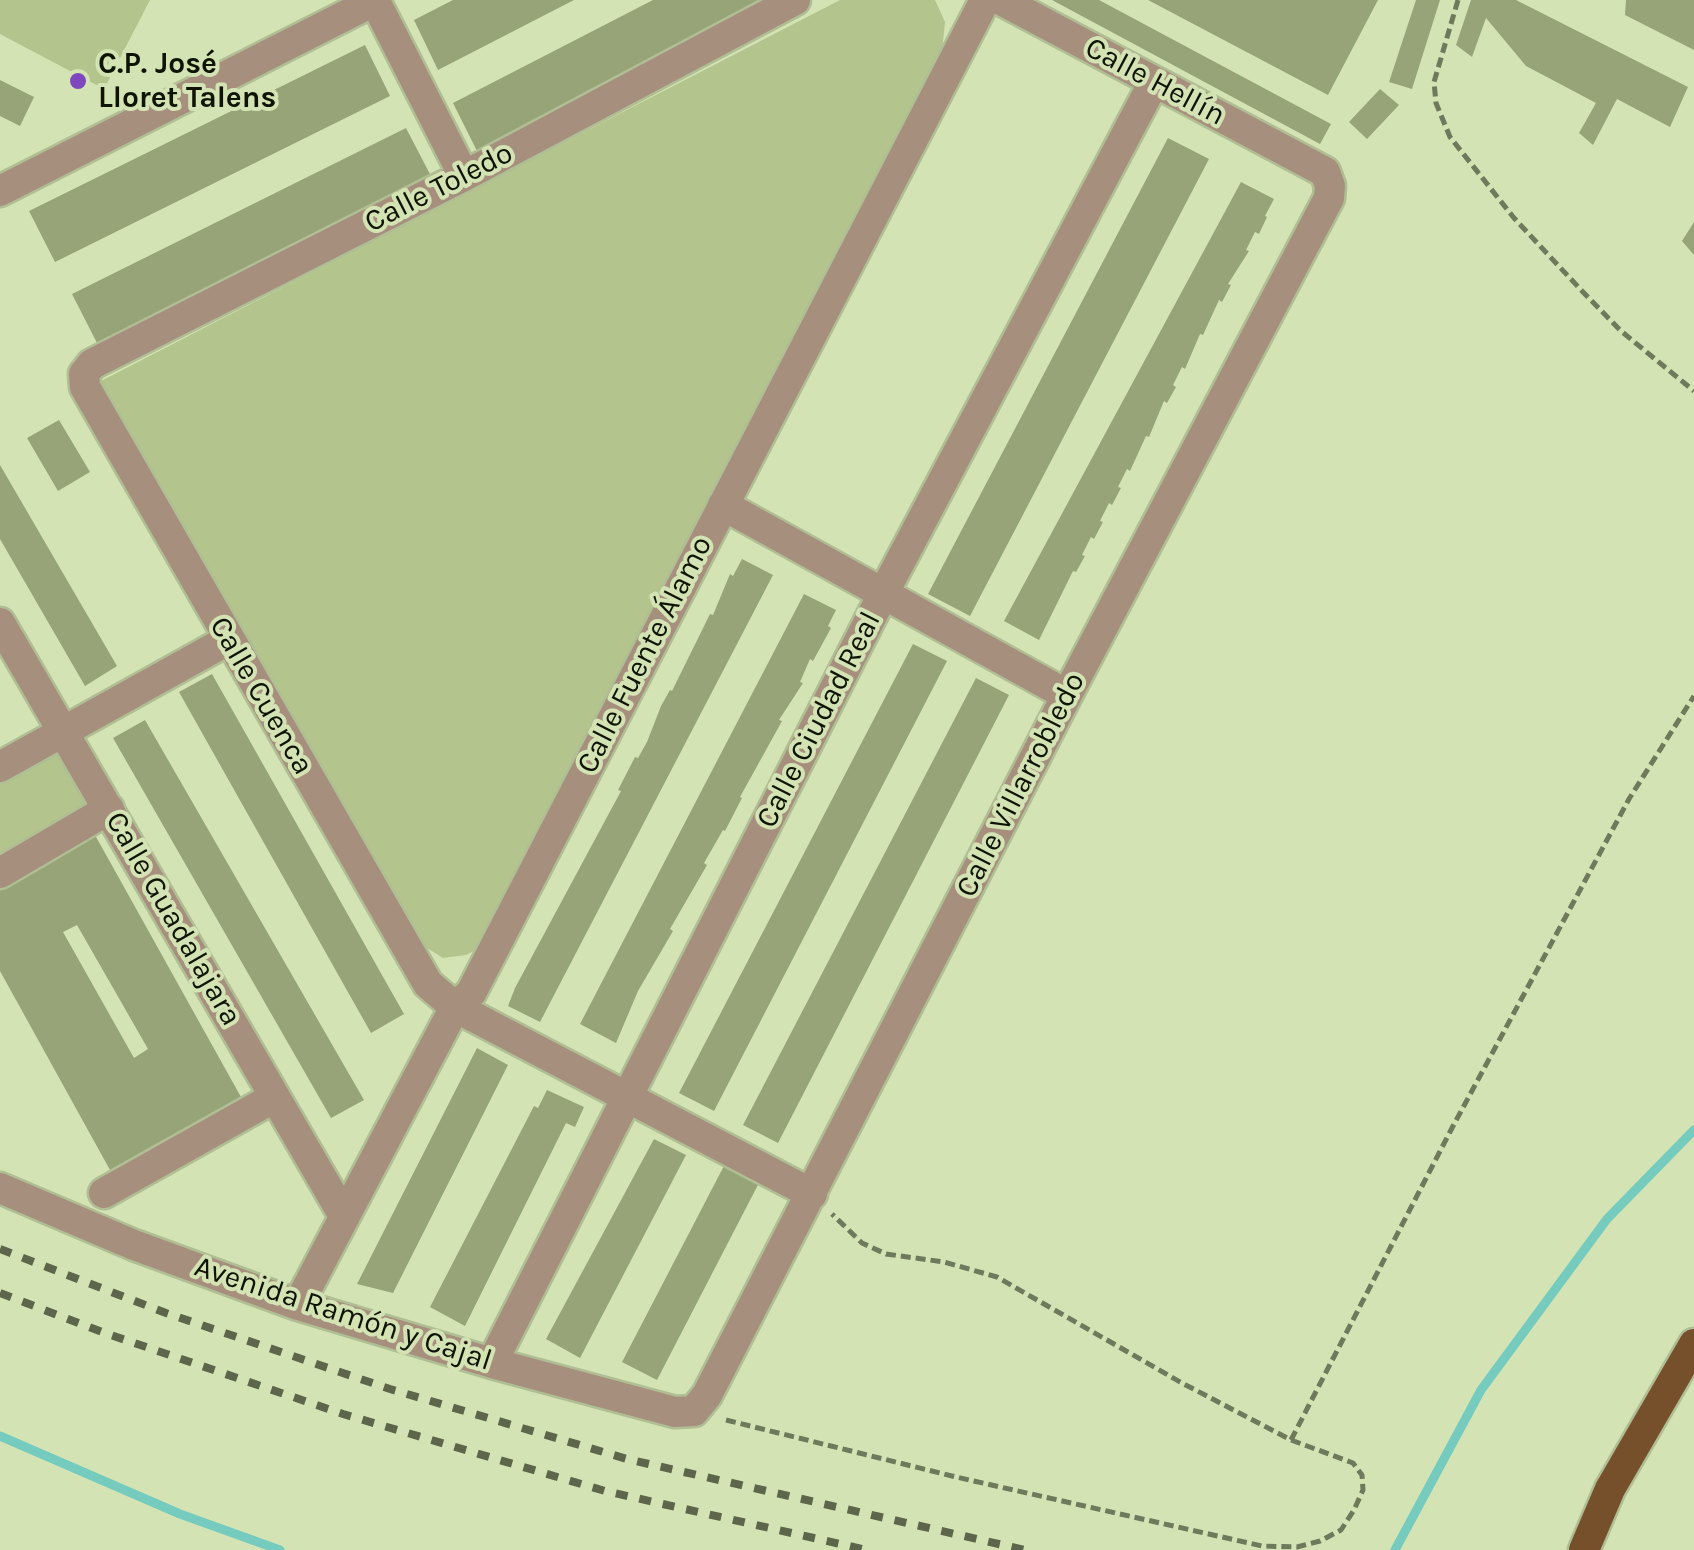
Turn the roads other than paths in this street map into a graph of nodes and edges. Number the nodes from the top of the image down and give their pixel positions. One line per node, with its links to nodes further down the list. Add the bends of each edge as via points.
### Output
1 (375, 0): 7 (street); 8 (street)
2 (795, 0): 7 (street, Calle Toledo)
3 (985, 0): 10 (street, Calle Fuente Álamo)
4 (1001, 0): 5 (street, Calle Hellín)
5 (1154, 82): 6 (street, Calle Hellín); 11 (street, Calle Ciudad Real)
6 (1310, 164): 15 (street, Calle Villarrobledo, via 1325,172 1329,198)
7 (464, 176): 9 (street, Calle Toledo, via 92,364)
8 (0, 192)
9 (84, 374): 13 (street, Calle Cuenca)
10 (723, 506): 11 (street); 20 (street, Calle Fuente Álamo, via 471,993)
11 (883, 594): 15 (street); 22 (street, Calle Ciudad Real)
12 (0, 623): 14 (street, Calle Guadalajara)
13 (228, 640): 16 (street); 20 (street, Calle Cuenca, via 428,984)
14 (9, 662): 16 (street, Calle Guadalajara)
15 (1067, 694): 25 (street, Calle Villarrobledo)
16 (63, 730): 17 (street); 18 (street, Calle Guadalajara)
17 (0, 767)
18 (109, 809): 19 (street); 21 (street, Calle Guadalajara)
19 (0, 873)
20 (456, 1007): 22 (street, Calle Cuenca); 26 (street, Calle Fuente Álamo)
21 (274, 1097): 24 (street); 26 (street, Calle Guadalajara)
22 (628, 1098): 25 (street, Calle Cuenca); 29 (street, Calle Ciudad Real)
23 (0, 1188): 27 (street, Avenida Ramón y Cajal)
24 (104, 1193)
25 (812, 1194): 30 (street, Calle Villarrobledo)
26 (344, 1216): 27 (street, Calle Fuente Álamo)
27 (298, 1305): 29 (street, Avenida Ramón y Cajal)
28 (1694, 1344): 31 (main road, via 1610,1489)
29 (492, 1363): 30 (street, Avenida Ramón y Cajal)
30 (694, 1412)
31 (1584, 1550)

